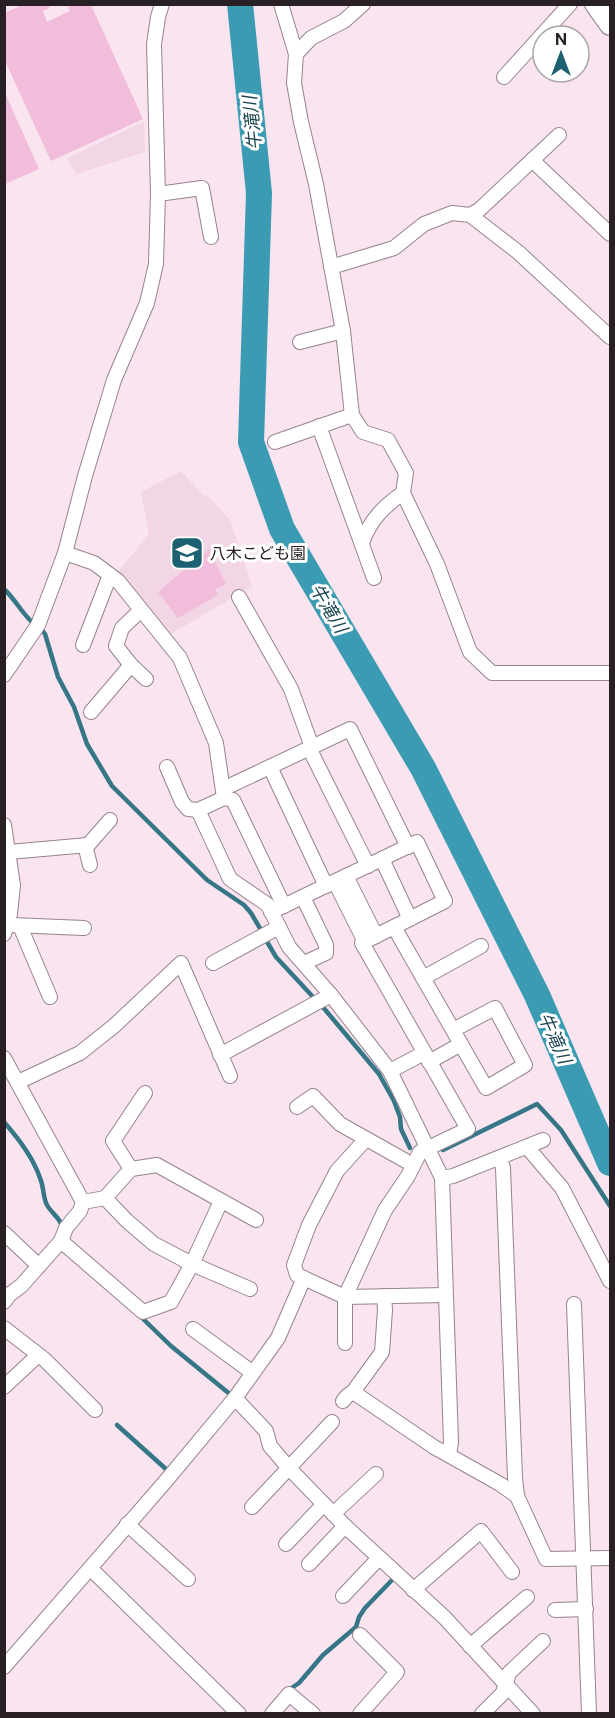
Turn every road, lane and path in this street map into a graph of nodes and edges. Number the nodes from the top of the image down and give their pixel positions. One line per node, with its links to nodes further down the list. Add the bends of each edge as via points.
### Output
1 (162, 4): 11 (street, via 154,44)
2 (281, 4): 7 (street)
3 (363, 4): 7 (street, via 344,21 311,38)
4 (570, 4): 8 (street)
5 (595, 4): 6 (main road)
6 (610, 25)
7 (296, 54): 15 (street, via 297,103)
8 (504, 77)
9 (559, 135): 10 (street)
10 (532, 160): 12 (street); 13 (street)
11 (158, 194): 14 (street, via 202,188); 24 (street, via 156,264 147,303 114,381)
12 (470, 215): 15 (street, via 452,213 424,224 394,248); 17 (street, via 518,252)
13 (610, 234)
14 (211, 237)
15 (331, 267): 16 (street)
16 (343, 331): 18 (street); 19 (street)
17 (610, 337)
18 (300, 342)
19 (352, 415): 20 (street); 22 (street, via 363,432 388,440 406,473)
20 (319, 426): 21 (street); 23 (street)
21 (275, 442)
22 (403, 493): 23 (street, via 374,518); 31 (street, via 437,564 470,652 492,673)
23 (362, 543): 26 (street)
24 (65, 553): 25 (street, via 94,563); 32 (street, via 38,625)
25 (110, 575): 28 (street); 29 (street)
26 (374, 578)
27 (239, 597): 35 (street, via 291,689)
28 (141, 610): 30 (street, via 122,628 116,646); 38 (street, via 180,658 216,743)
29 (83, 645)
30 (131, 665): 33 (street); 34 (street)
31 (610, 673)
32 (4, 675)
33 (146, 679)
34 (91, 712)
35 (310, 748): 37 (street); 43 (street, via 350,729); 47 (street)
36 (167, 767): 39 (street, via 182,802 188,809)
37 (270, 767): 38 (street); 48 (street)
38 (224, 794): 39 (street); 51 (street, via 233,800)
39 (198, 810): 52 (street, via 230,879 268,905)
40 (110, 820): 42 (street)
41 (4, 825): 44 (street)
42 (85, 846): 44 (street); 46 (street)
43 (408, 847): 45 (street); 53 (street, via 417,842 445,901)
44 (9, 852): 49 (street)
45 (382, 859): 47 (street); 53 (street)
46 (90, 865)
47 (368, 866): 48 (street)
48 (336, 881): 50 (street); 58 (street)
49 (9, 884): 56 (street)
50 (303, 897): 51 (street); 61 (street, via 326,945 326,953)
51 (284, 906): 52 (street)
52 (271, 912): 54 (street)
53 (410, 919): 55 (street)
54 (279, 927): 60 (street); 61 (street, via 289,947)
55 (393, 927): 58 (street); 62 (street)
56 (10, 928): 57 (street); 64 (street)
57 (84, 928)
58 (370, 939): 68 (street, via 362,943)
59 (482, 946): 62 (street)
60 (213, 963)
61 (304, 963): 63 (street)
62 (423, 978): 65 (street)
63 (332, 995): 67 (street); 70 (street)
64 (50, 997)
65 (453, 1030): 66 (street); 66 (street, via 495,1008 525,1065 486,1088)
66 (460, 1044): 68 (street)
67 (220, 1054): 71 (street); 72 (street, via 181,963 80,1053)
68 (427, 1057): 70 (street); 78 (street, via 468,1129)
69 (4, 1058): 72 (street)
70 (390, 1071): 78 (street)
71 (230, 1076)
72 (18, 1082): 85 (street)
73 (145, 1093): 81 (street, via 113,1141)
74 (297, 1107): 75 (street, via 313,1096 340,1124)
75 (366, 1139): 80 (street); 91 (street, via 338,1171 309,1225 294,1265 297,1275)
76 (543, 1140): 77 (street)
77 (527, 1147): 79 (street); 92 (street, via 562,1188)
78 (426, 1148): 80 (street); 82 (street)
79 (500, 1158): 82 (street); 111 (street)
80 (413, 1165): 97 (street, via 385,1210)
81 (132, 1169): 83 (street); 84 (street, via 157,1165)
82 (442, 1178): 95 (street)
83 (105, 1198): 85 (street); 89 (street, via 153,1244)
84 (221, 1201): 86 (street); 89 (street)
85 (83, 1202): 88 (street)
86 (256, 1220)
87 (4, 1233): 90 (street)
88 (61, 1241): 89 (street, via 143,1312 171,1302); 90 (street)
89 (192, 1264): 93 (street)
90 (39, 1266): 94 (street, via 21,1286)
91 (304, 1278): 97 (street); 103 (street, via 278,1338)
92 (610, 1281)
93 (250, 1289)
94 (6, 1295)
95 (445, 1295): 96 (street); 108 (street)
96 (384, 1296): 97 (street); 108 (street, via 382,1352 348,1397)
97 (345, 1297): 101 (street)
98 (574, 1304): 119 (street)
99 (4, 1328): 106 (street, via 44,1359)
100 (193, 1329): 103 (street)
101 (345, 1343)
102 (34, 1359): 104 (street)
103 (253, 1373): 105 (street)
104 (5, 1385)
105 (235, 1398): 109 (street, via 266,1431 270,1446); 114 (street)
106 (94, 1410)
107 (332, 1422): 109 (street)
108 (449, 1454): 111 (street)
109 (288, 1467): 112 (street); 113 (street)
110 (376, 1474): 113 (street)
111 (517, 1496): 119 (street, via 546,1559)
112 (252, 1507)
113 (329, 1509): 115 (street); 116 (street)
114 (127, 1524): 121 (street); 123 (street)
115 (345, 1526): 117 (street); 120 (street)
116 (286, 1544)
117 (379, 1558): 124 (street); 125 (street)
118 (610, 1558): 119 (street)
119 (584, 1559): 127 (street)
120 (309, 1564)
121 (90, 1568): 132 (street); 134 (street)
122 (512, 1572): 124 (street, via 481,1531)
123 (188, 1579)
124 (413, 1590): 131 (street)
125 (344, 1596)
126 (527, 1597): 131 (street)
127 (586, 1609): 128 (street); 140 (street)
128 (555, 1610)
129 (360, 1635): 137 (street, via 388,1653 397,1672)
130 (543, 1641): 133 (street, via 509,1673)
131 (470, 1646): 133 (street)
132 (4, 1667)
133 (506, 1684): 138 (street, via 503,1693); 139 (street)
134 (239, 1713)
135 (272, 1713): 136 (street, via 289,1694)
136 (313, 1713)
137 (360, 1713)
138 (482, 1713)
139 (533, 1713)
140 (589, 1713)

